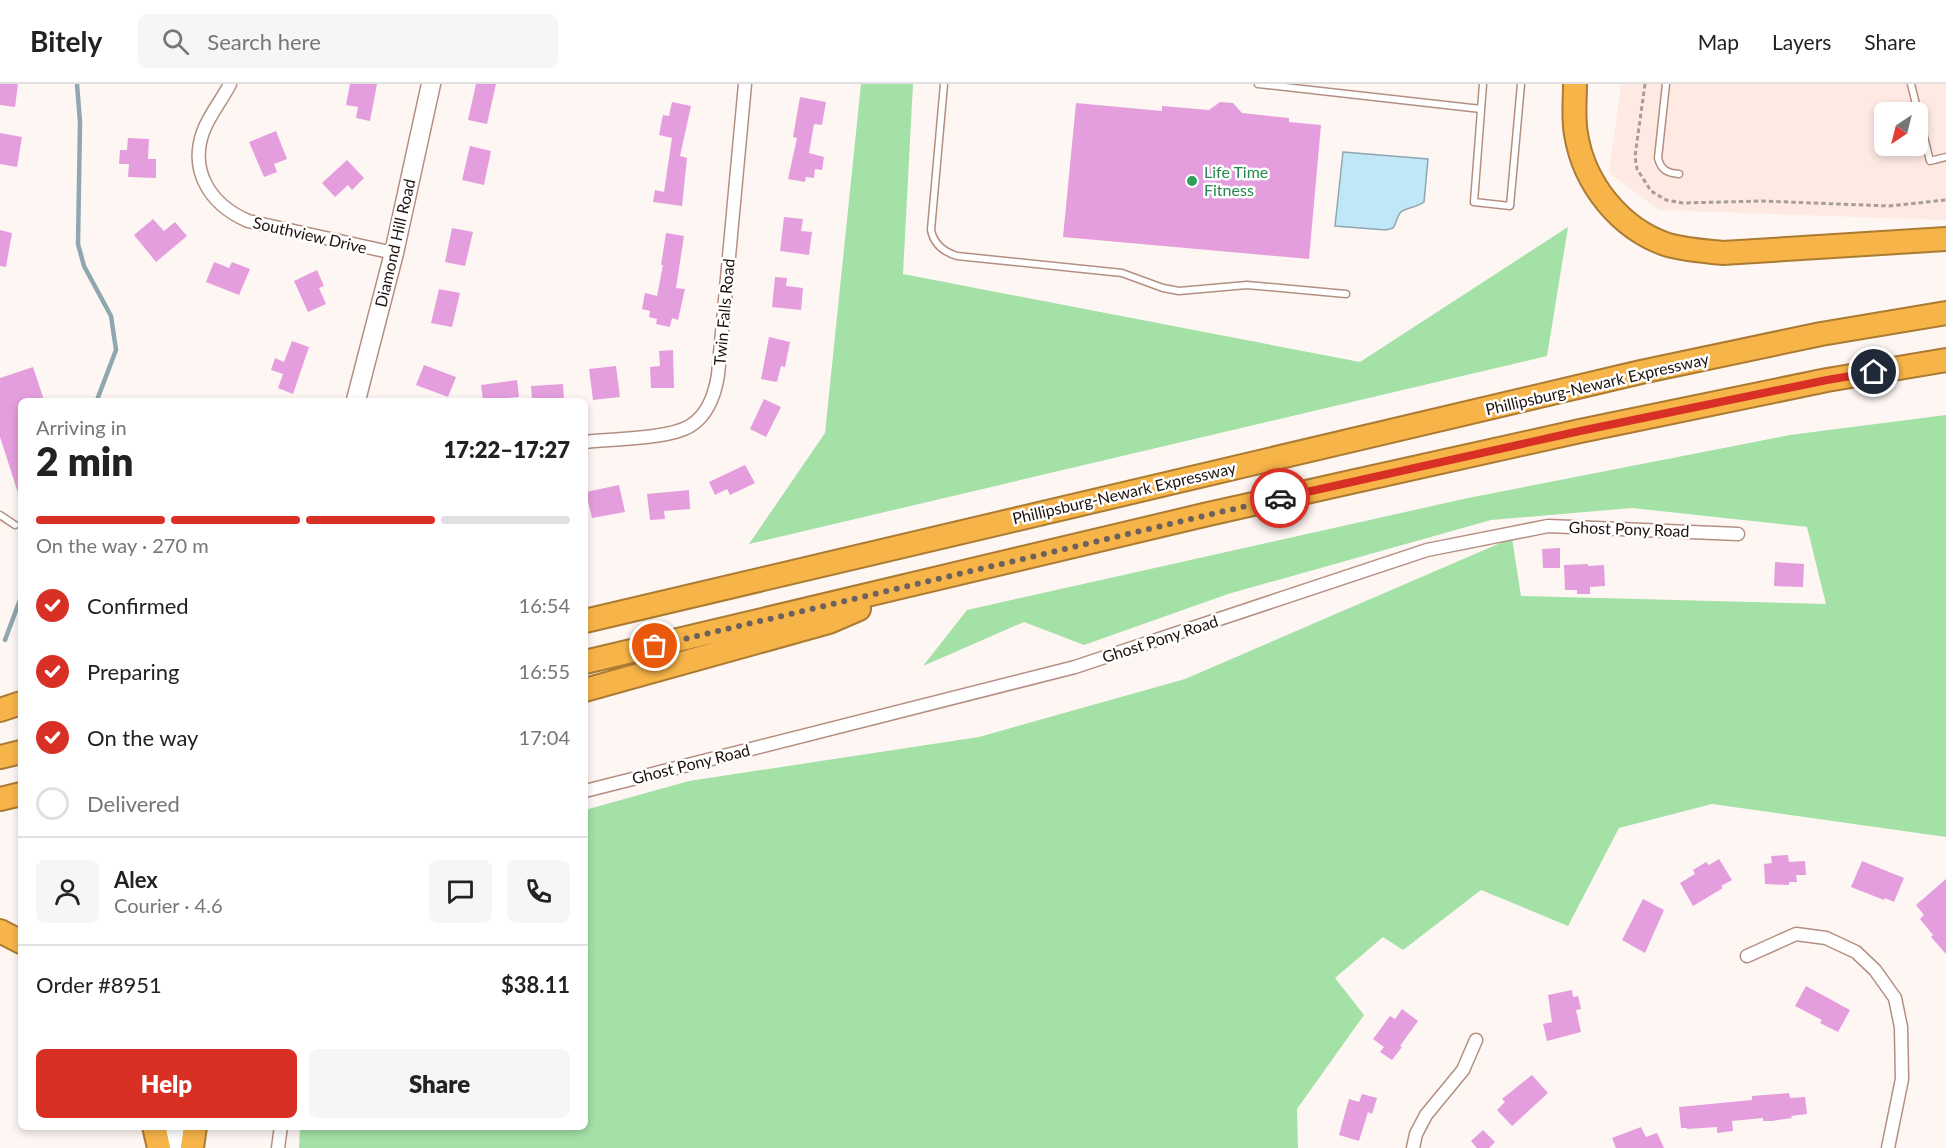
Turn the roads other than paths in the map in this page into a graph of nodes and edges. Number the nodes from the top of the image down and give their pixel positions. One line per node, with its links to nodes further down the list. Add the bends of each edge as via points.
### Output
1 (230, 84): 15 (street, Southview Drive, via 200,144 201,174 213,197 235,216 248,221)
2 (431, 84): 15 (main road, Diamond Hill Road)
3 (746, 84): 20 (street, Twin Falls Road, via 718,375 709,405 690,426 676,432)
4 (944, 84): 16 (lane, via 931,230 936,244 950,254 1122,273 1179,291 1247,285)
5 (1258, 84): 11 (lane)
6 (1483, 84): 11 (lane)
7 (1521, 84): 11 (lane, via 1510,206 1474,202)
8 (1575, 84): 14 (highway, via 1576,133 1590,180 1621,218 1666,244 1722,253)
9 (1666, 84): 13 (lane, via 1658,158 1664,170)
10 (1911, 84): 12 (lane, via 1930,160)
11 (1481, 109)
12 (1946, 157)
13 (1679, 174)
14 (1946, 239)
15 (394, 253): 19 (main road, Diamond Hill Road)
16 (1346, 294)
17 (1946, 313): 25 (highway, Phillipsburg-Newark Expressway, via 1821,334 1641,372)
18 (1946, 360): 24 (highway, via 1827,380 1580,431 1203,515)
19 (357, 398)
20 (588, 442)
21 (0, 515): 22 (lane)
22 (15, 525)
23 (1738, 534): 32 (street, Ghost Pony Road, via 1548,526 1427,550 1075,668)
24 (911, 586): 26 (highway); 27 (highway, via 830,622)
25 (588, 620)
26 (588, 661)
27 (588, 689)
28 (18, 704): 29 (highway)
29 (0, 710)
30 (18, 753): 31 (highway)
31 (0, 757)
32 (588, 790)
33 (18, 795): 34 (highway)
34 (0, 799)
35 (0, 931): 36 (highway)
36 (18, 940)
37 (1747, 956): 48 (street, via 1796,934 1836,942 1856,952 1875,970 1895,998 1901,1027 1902,1079)
38 (1476, 1040): 47 (street, via 1463,1071 1426,1115)
39 (155, 1130): 43 (highway)
40 (175, 1130): 44 (main road)
41 (194, 1130): 45 (highway)
42 (280, 1130): 46 (street)
43 (159, 1148)
44 (176, 1148)
45 (192, 1148)
46 (278, 1148)
47 (1413, 1148)
48 (1888, 1148)

